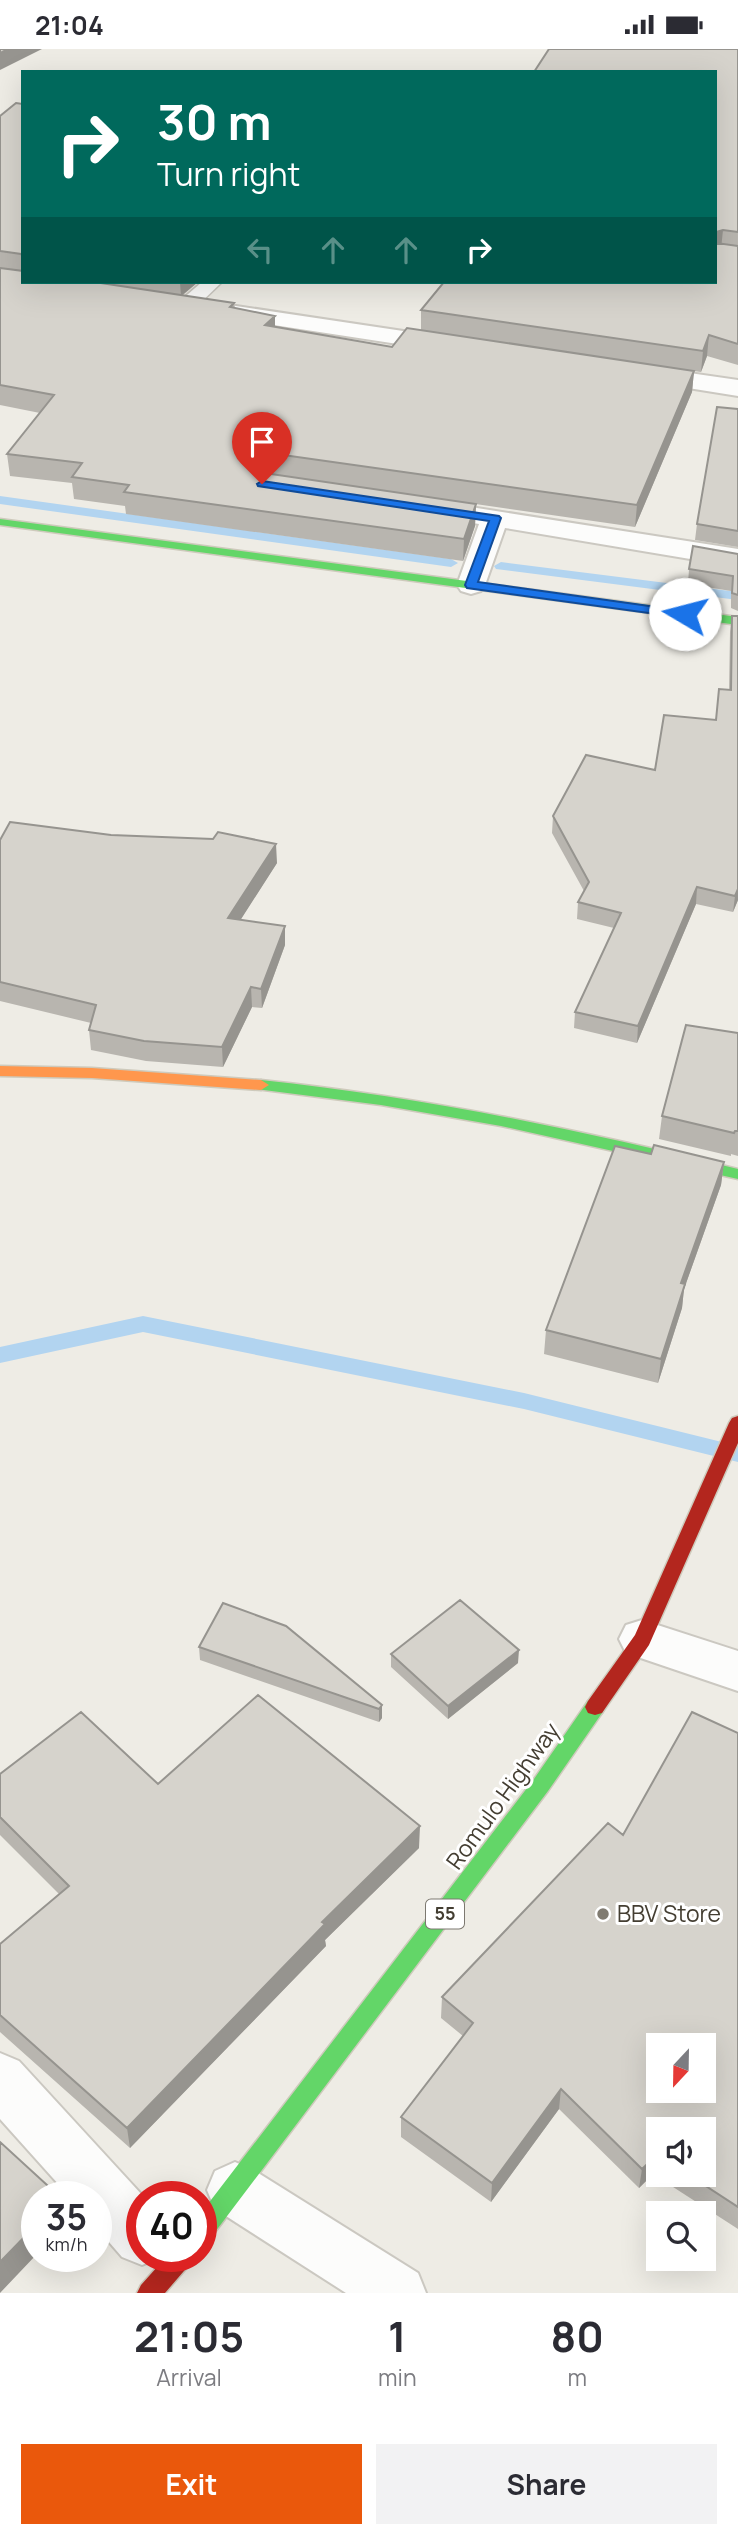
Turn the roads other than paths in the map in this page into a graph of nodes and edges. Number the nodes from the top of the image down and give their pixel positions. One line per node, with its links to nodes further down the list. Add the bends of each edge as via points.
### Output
1 (210, 284): 2 (lane, via 180,304)
2 (223, 311): 3 (street)
3 (467, 348)
4 (616, 370): 5 (street)
5 (738, 388)
6 (405, 504): 7 (street)
7 (495, 518): 9 (street); 10 (street)
8 (0, 522): 10 (main road)
9 (738, 558)
10 (471, 585): 11 (main road)
11 (738, 621)
12 (0, 1071): 13 (main road, via 84,1070 192,1078 438,1108)
13 (738, 1174)
14 (738, 1423): 15 (main road, Romulo Highway / 55)
15 (642, 1639): 16 (street); 18 (main road, Romulo Highway / 55, via 541,1785)
16 (738, 1671)
17 (0, 2079): 20 (street)
18 (235, 2190): 19 (main road, Romulo Highway / 55); 21 (street)
19 (217, 2208)
20 (126, 2213)
21 (398, 2293)

